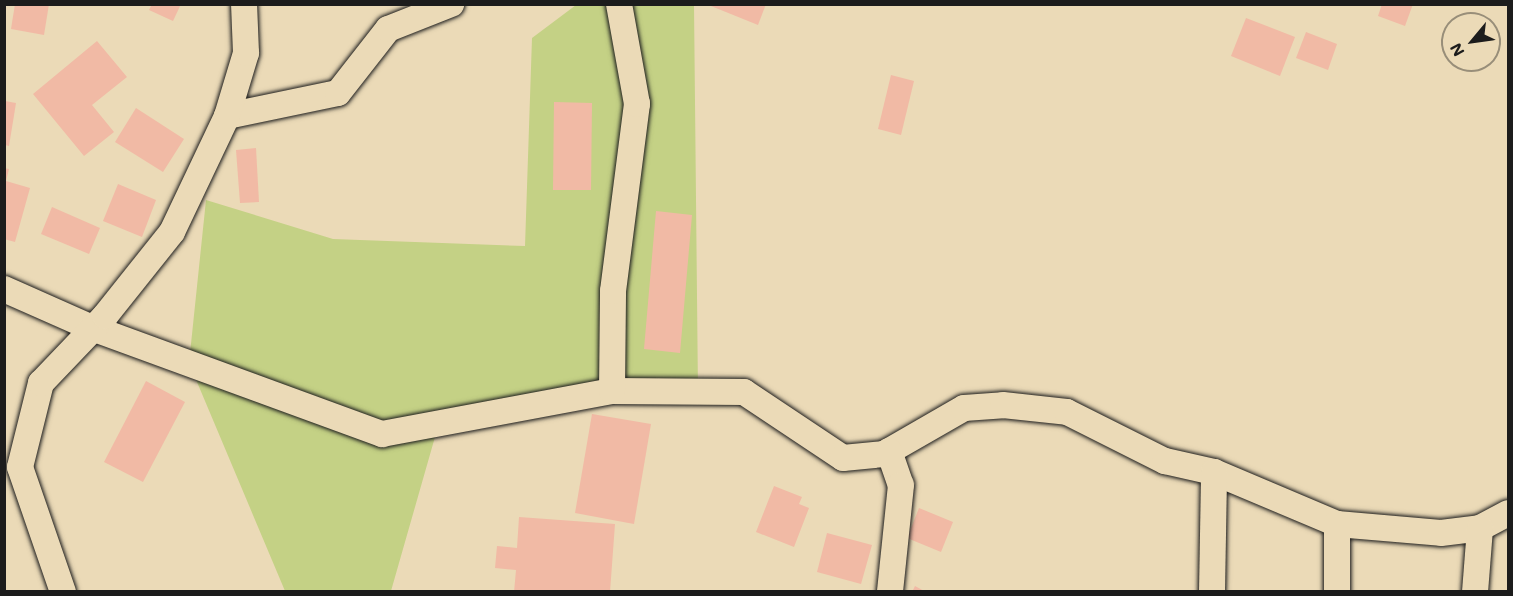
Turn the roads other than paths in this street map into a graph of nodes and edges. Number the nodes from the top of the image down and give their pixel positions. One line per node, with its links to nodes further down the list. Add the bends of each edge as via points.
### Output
1 (244, 4): 4 (street, via 246,53)
2 (451, 4): 4 (street, via 388,29 338,93)
3 (619, 4): 7 (street, via 636,104 613,291)
4 (227, 116): 6 (street, via 172,232)
5 (4, 289): 6 (street)
6 (92, 328): 7 (street, via 382,434); 13 (street, via 41,383 20,467)
7 (612, 391): 8 (street, via 744,392 843,458)
8 (889, 452): 9 (street, via 964,408 1003,405 1066,412 1165,461); 14 (street, via 901,485)
9 (1214, 472): 11 (street); 15 (street)
10 (1509, 513): 12 (street)
11 (1337, 524): 12 (street, via 1441,533); 16 (street)
12 (1480, 528): 17 (street)
13 (63, 591)
14 (890, 591)
15 (1212, 591)
16 (1336, 591)
17 (1474, 591)

